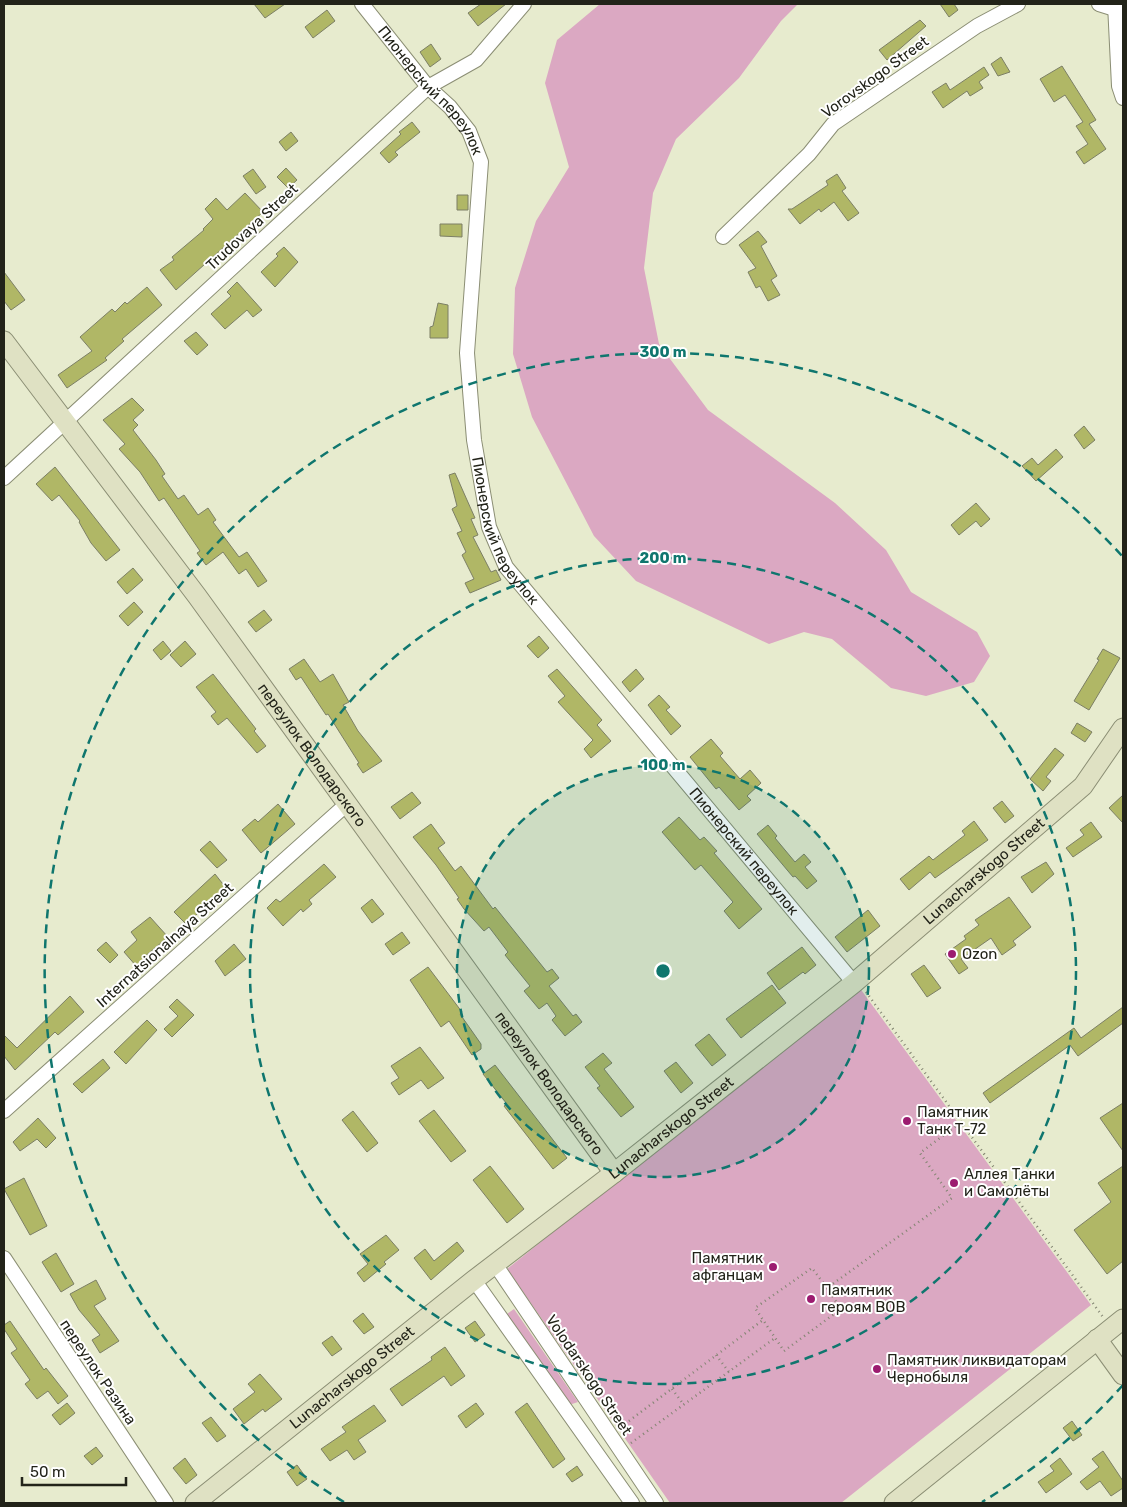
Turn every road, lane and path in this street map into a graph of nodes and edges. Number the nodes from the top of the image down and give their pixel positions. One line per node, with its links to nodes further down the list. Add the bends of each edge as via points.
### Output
1 (362, 4): 6 (street, Пионерский переулок)
2 (524, 4): 6 (street, Trudovaya Street, via 476,60)
3 (1018, 4): 8 (street, Vorovskogo Street, via 977,26 833,124 809,154)
4 (1099, 4): 5 (street)
5 (1115, 6): 7 (street, via 1119,86)
6 (428, 87): 10 (street, Trudovaya Street); 14 (street, Пионерский переулок, via 469,131 481,162 468,353 474,440 489,527 506,567)
7 (1123, 98)
8 (723, 237)
9 (4, 341): 10 (street, переулок Володарского)
10 (64, 422): 11 (street, Trudovaya Street); 13 (street, переулок Володарского, via 197,596)
11 (4, 478)
12 (1123, 728): 14 (street, Lunacharskogo Street, via 1083,786)
13 (348, 803): 15 (street, Internatsionalnaya Street); 17 (street, переулок Володарского)
14 (855, 982): 16 (path); 17 (street, Lunacharskogo Street)
15 (4, 1111)
16 (961, 1122): 21 (path, via 920,1153 952,1198); 23 (path)
17 (614, 1173): 19 (street, Lunacharskogo Street)
18 (4, 1258): 32 (street, переулок Разина)
19 (495, 1264): 20 (street, Lunacharskogo Street); 30 (street, Volodarskogo Street)
20 (474, 1280): 33 (street, Lunacharskogo Street); 34 (street)
21 (827, 1288): 22 (path, via 812,1268 756,1308); 24 (path, via 842,1309 784,1351)
22 (763, 1320): 24 (path); 25 (path)
23 (1110, 1329): 27 (street); 36 (street)
24 (775, 1338): 26 (path)
25 (716, 1355): 26 (path); 28 (path)
26 (729, 1372): 29 (path)
27 (1123, 1375)
28 (672, 1389): 29 (path); 30 (path)
29 (684, 1405): 31 (path)
30 (610, 1436): 31 (street, Volodarskogo Street)
31 (620, 1451): 35 (street, Volodarskogo Street)
32 (166, 1503)
33 (195, 1503)
34 (632, 1503)
35 (656, 1503)
36 (894, 1503)

